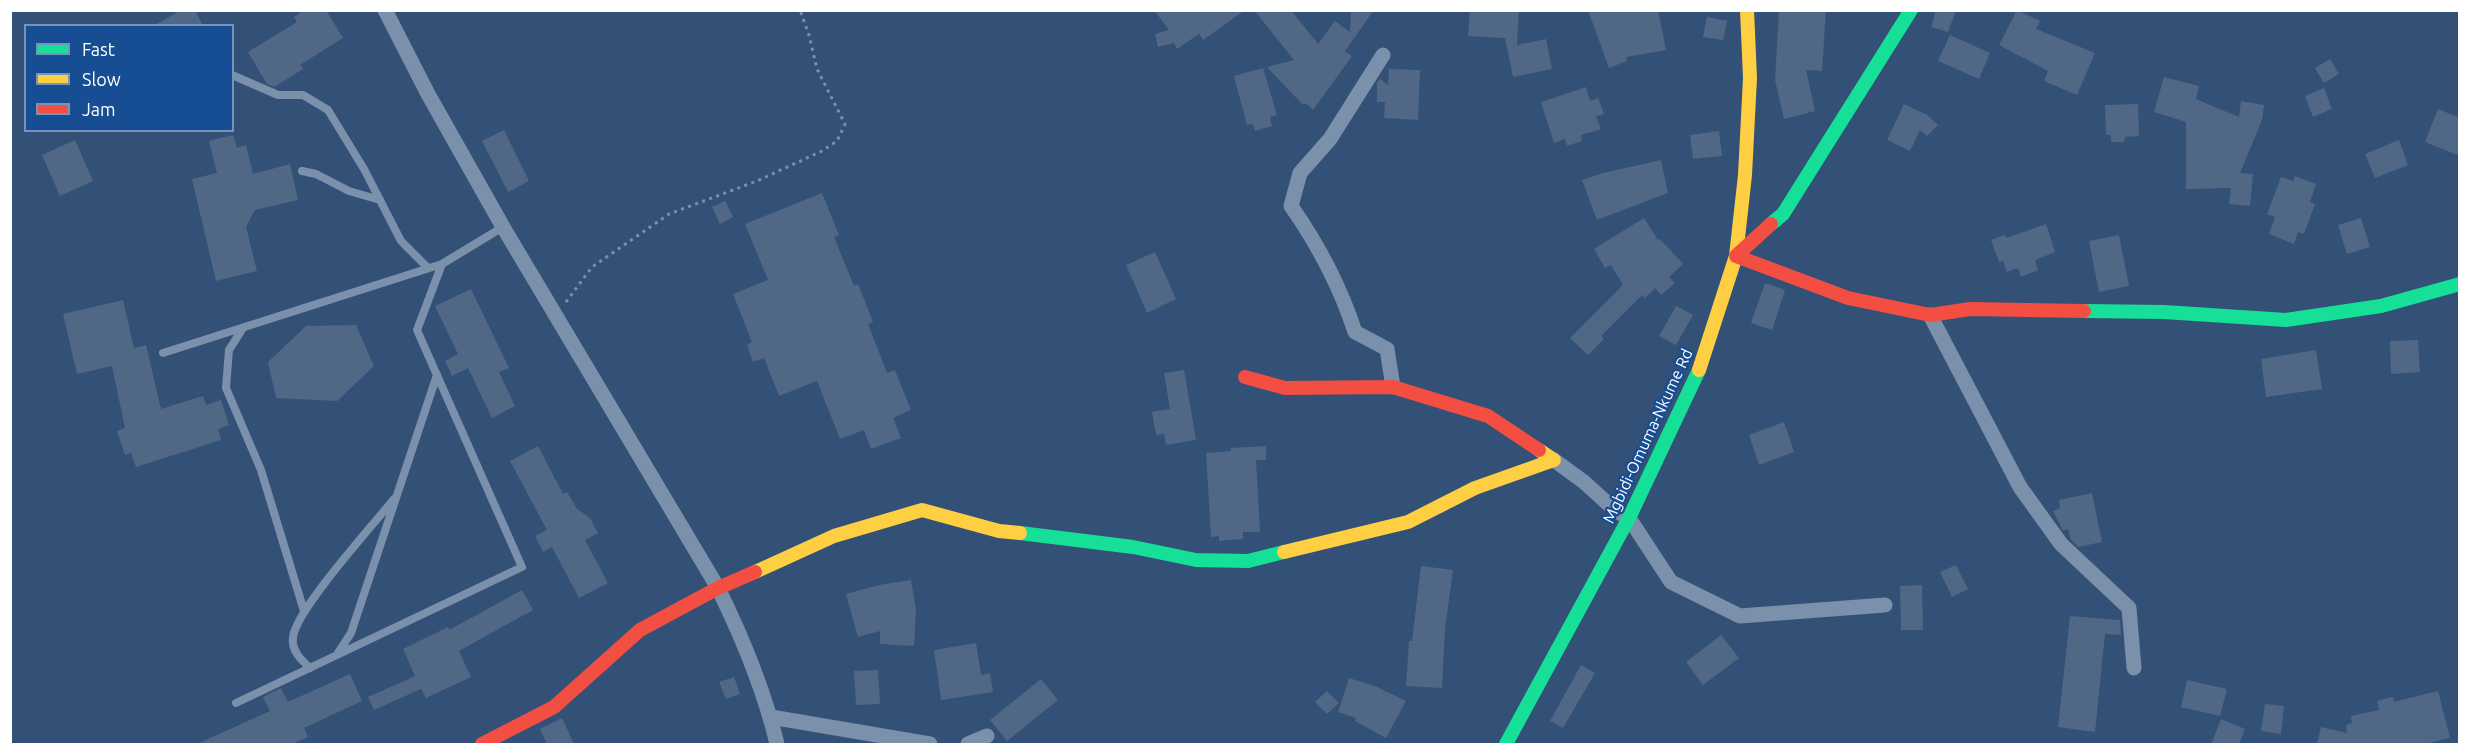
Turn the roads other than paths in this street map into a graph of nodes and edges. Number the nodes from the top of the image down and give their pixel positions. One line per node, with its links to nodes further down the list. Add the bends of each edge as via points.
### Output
1 (385, 10): 8 (street)
2 (1747, 10): 9 (street, Mgbidi-Omuma-Nkume Rd, via 1750,78)
3 (1911, 10): 9 (street, via 1783,214)
4 (1383, 55): 18 (street, via 1330,139 1300,173 1291,206 1341,289 1355,332 1387,349)
5 (234, 76): 7 (lane, via 278,95 303,95 328,110)
6 (302, 171): 7 (lane)
7 (380, 200): 11 (lane, via 401,241)
8 (503, 227): 10 (lane); 22 (street)
9 (1736, 256): 13 (street, via 1848,298); 21 (street, Mgbidi-Omuma-Nkume Rd, via 1702,364)
10 (442, 264): 11 (lane); 16 (lane, via 417,330)
11 (428, 268): 14 (lane)
12 (2460, 284): 13 (street, via 2381,306 2286,320 2164,312 1970,309)
13 (1930, 315): 27 (street, via 2020,487 2061,544 2129,608)
14 (243, 328): 15 (lane); 24 (lane, via 229,350 226,388 261,470)
15 (163, 353)
16 (437, 375): 20 (lane); 25 (lane, via 522,567)
17 (1245, 376): 18 (street, via 1285,388)
18 (1393, 387): 19 (street, via 1488,416)
19 (1554, 460): 21 (street); 22 (street, via 1475,489 1408,522 1248,561 1196,560 1133,547 999,531 922,510 834,536)
20 (397, 495): 24 (lane); 25 (lane, via 351,633)
21 (1629, 518): 23 (street, via 1671,582 1740,616); 35 (street, Mgbidi-Omuma-Nkume Rd)
22 (718, 588): 29 (street, via 744,642); 31 (street, via 640,630 554,707)
23 (1885, 605)
24 (304, 611): 26 (lane, via 292,637 297,656)
25 (338, 654): 26 (lane)
26 (310, 668): 28 (lane)
27 (2134, 668)
28 (236, 703)
29 (771, 717): 32 (street); 33 (street)
30 (987, 736): 34 (street)
31 (482, 744)
32 (777, 744)
33 (930, 744)
34 (968, 744)
35 (1506, 744)

